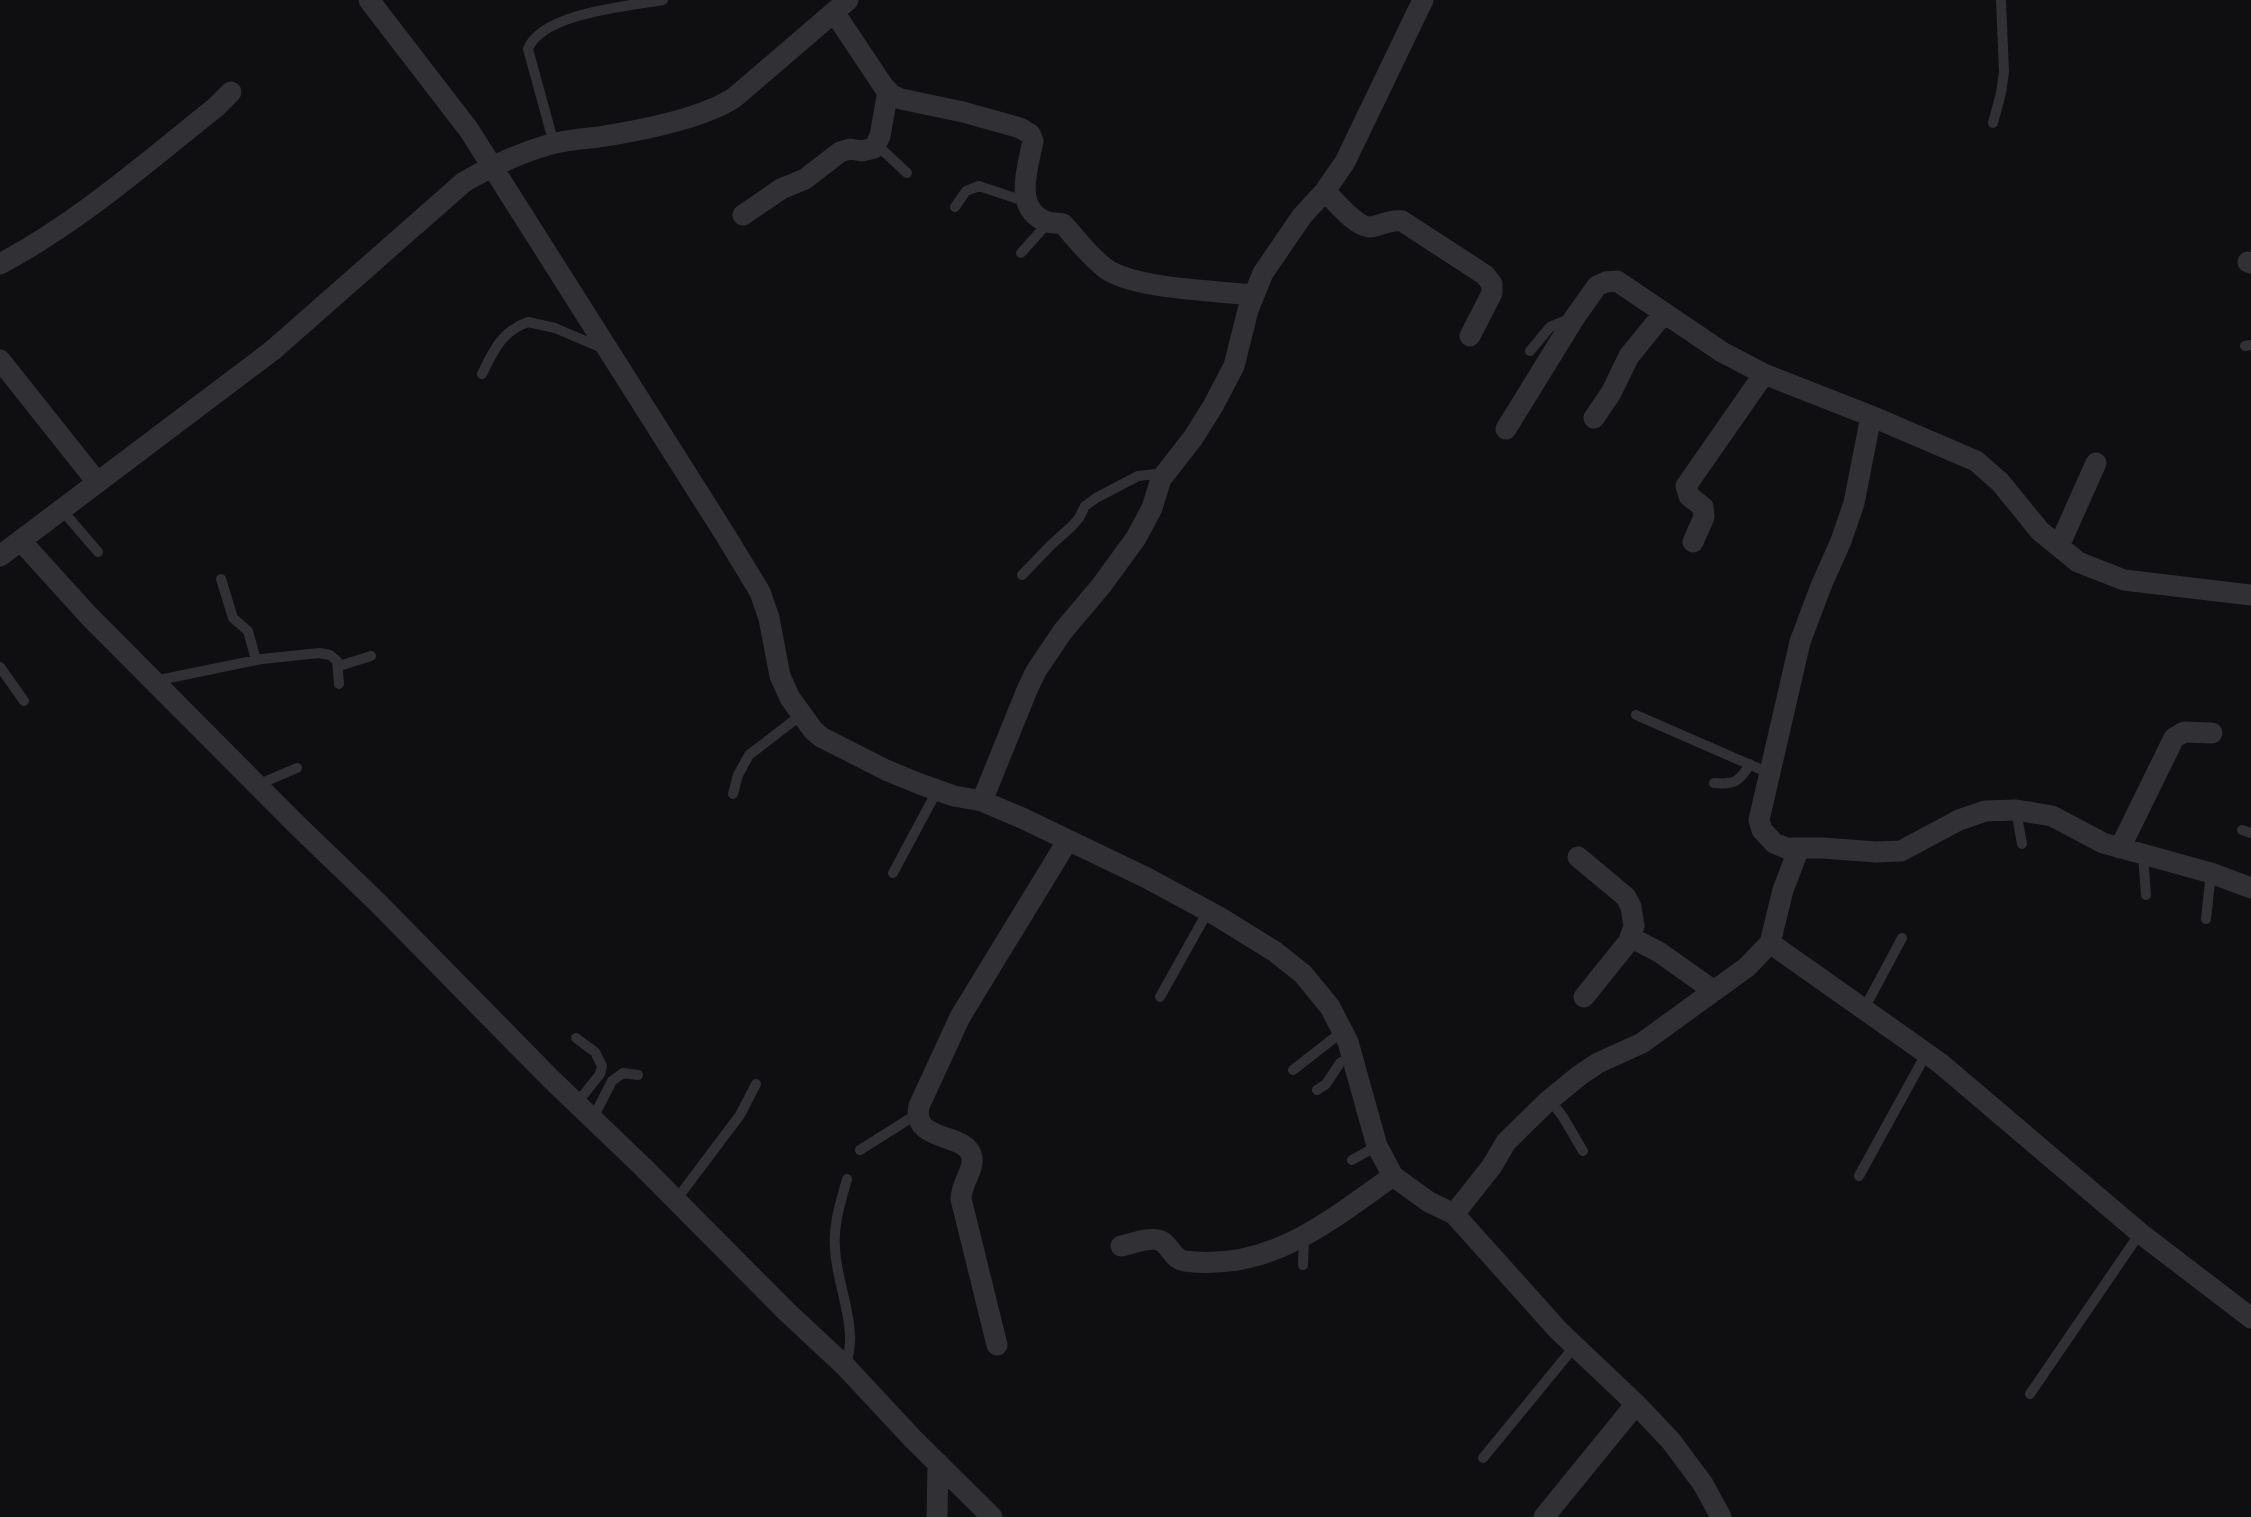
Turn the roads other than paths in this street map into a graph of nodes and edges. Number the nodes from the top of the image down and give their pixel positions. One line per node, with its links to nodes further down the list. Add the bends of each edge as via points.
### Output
1 (369, 0): 11 (street)
2 (663, 0): 9 (lane, via 584,13 545,30 531,42 528,49)
3 (1423, 0): 13 (street, via 1346,162)
4 (2001, 0): 8 (lane, via 2004,72)
5 (841, 6): 6 (street); 9 (street, via 718,108 687,118)
6 (888, 91): 10 (street); 14 (street, via 901,99 1026,131 1033,141 1024,195)
7 (231, 92): 19 (street, via 101,199)
8 (1993, 123)
9 (554, 144): 11 (street)
10 (877, 145): 12 (lane); 16 (street, via 868,150 840,152 804,179)
11 (493, 167): 24 (street); 34 (street, via 464,182 273,350)
12 (907, 173)
13 (1325, 191): 20 (street, via 1302,216 1263,273); 23 (street, via 1360,225 1371,227 1402,221 1485,275 1492,284 1492,293)
14 (1028, 202): 15 (lane, via 979,186 966,191); 17 (street, via 1033,213)
15 (955, 207)
16 (743, 215)
17 (1048, 223): 18 (lane); 20 (street, via 1064,224 1092,257 1114,274 1137,282)
18 (1021, 253)
19 (0, 264)
20 (1254, 295): 33 (street, via 1234,366 1198,430)
21 (1664, 313): 22 (street, via 1617,281 1597,286); 28 (street, via 1722,352); 30 (street, via 1629,356)
22 (1575, 316): 25 (lane, via 1550,327); 31 (street)
23 (1470, 336)
24 (608, 350): 27 (lane, via 555,328 528,322 507,333); 51 (street, via 760,592 770,618 780,676)
25 (1530, 351)
26 (0, 360): 34 (street)
27 (482, 374)
28 (1764, 374): 29 (street); 37 (street, via 1686,486 1689,496 1703,507 1704,517)
29 (1871, 416): 38 (street, via 1976,461 2000,482 2040,531); 55 (street, via 1854,503 1800,642)
30 (1594, 418)
31 (1506, 429)
32 (2096, 463): 38 (street)
33 (1167, 472): 41 (lane, via 1138,476 1096,498); 60 (street, via 1136,538 1036,671)
34 (97, 482): 35 (street)
35 (61, 509): 36 (street); 39 (lane)
36 (21, 541): 40 (street); 48 (street)
37 (1693, 542)
38 (2059, 546): 43 (street, via 2078,562 2124,580)
39 (98, 552)
40 (0, 556)
41 (1022, 574)
42 (221, 579): 45 (lane, via 233,618 248,631)
43 (2251, 595)
44 (371, 656): 46 (lane)
45 (256, 660): 46 (lane, via 319,653 335,658); 48 (lane)
46 (339, 666): 49 (lane)
47 (0, 667): 50 (lane)
48 (154, 681): 57 (street)
49 (339, 684)
50 (24, 701)
51 (801, 715): 58 (street, via 827,741); 59 (lane, via 749,755)
52 (1636, 715): 55 (lane)
53 (2212, 733): 65 (street, via 2184,732 2174,738)
54 (297, 768): 57 (lane)
55 (1760, 769): 56 (lane, via 1735,782); 64 (street, via 1762,830 1774,843)
56 (1714, 783)
57 (257, 784): 90 (street)
58 (937, 791): 60 (street); 68 (lane)
59 (733, 794)
60 (982, 801): 62 (street)
61 (2016, 810): 63 (lane); 64 (street, via 1985,811 1959,820 1901,851); 65 (street, via 2052,816)
62 (1068, 840): 72 (street); 91 (street, via 960,1017)
63 (2022, 844)
64 (1799, 848): 76 (street, via 1783,890)
65 (2120, 848): 66 (street)
66 (2143, 855): 69 (street); 71 (lane)
67 (1578, 857): 74 (street, via 1626,897 1633,915)
68 (893, 873)
69 (2211, 873): 70 (street); 73 (lane)
70 (2251, 888)
71 (2146, 895)
72 (1208, 910): 79 (lane); 81 (street, via 1303,974 1330,1007)
73 (2206, 919)
74 (1630, 937): 77 (street, via 1659,952); 78 (street)
75 (1902, 938): 80 (lane)
76 (1770, 943): 77 (street, via 1747,967); 80 (street)
77 (1714, 991): 89 (street, via 1642,1043 1598,1063)
78 (1584, 997)
79 (1160, 998)
80 (1864, 1009): 83 (street)
81 (1343, 1031): 84 (street); 85 (lane)
82 (576, 1038): 90 (lane, via 595,1052 602,1066)
83 (1926, 1054): 98 (lane); 102 (street)
84 (1352, 1056): 88 (lane); 93 (street)
85 (1293, 1070)
86 (639, 1076): 92 (lane, via 623,1073 612,1081)
87 (756, 1084): 100 (lane, via 740,1115)
88 (1317, 1090)
89 (1550, 1100): 95 (lane); 101 (street, via 1506,1142)
90 (577, 1103): 92 (street)
91 (917, 1114): 94 (lane); 107 (street, via 928,1130 959,1143 973,1159 961,1199)
92 (593, 1118): 100 (street)
93 (1377, 1146): 96 (lane); 97 (street)
94 (860, 1150)
95 (1583, 1151)
96 (1352, 1160)
97 (1393, 1176): 101 (street, via 1429,1202); 103 (street)
98 (1859, 1176)
99 (847, 1179): 109 (lane, via 834,1246 850,1331)
100 (676, 1200): 109 (street)
101 (1454, 1214): 108 (street)
102 (2140, 1233): 106 (street); 110 (lane)
103 (1304, 1237): 104 (street, via 1245,1260 1185,1261 1156,1240); 105 (lane)
104 (1121, 1246)
105 (1303, 1265)
106 (2251, 1318)
107 (997, 1345)
108 (1574, 1347): 111 (street); 112 (lane)
109 (846, 1367): 113 (street)
110 (2030, 1394)
111 (1636, 1404): 116 (street); 117 (street, via 1671,1442)
112 (1483, 1458)
113 (938, 1463): 114 (street); 115 (street)
114 (937, 1517)
115 (992, 1517)
116 (1544, 1517)
117 (1721, 1517)

